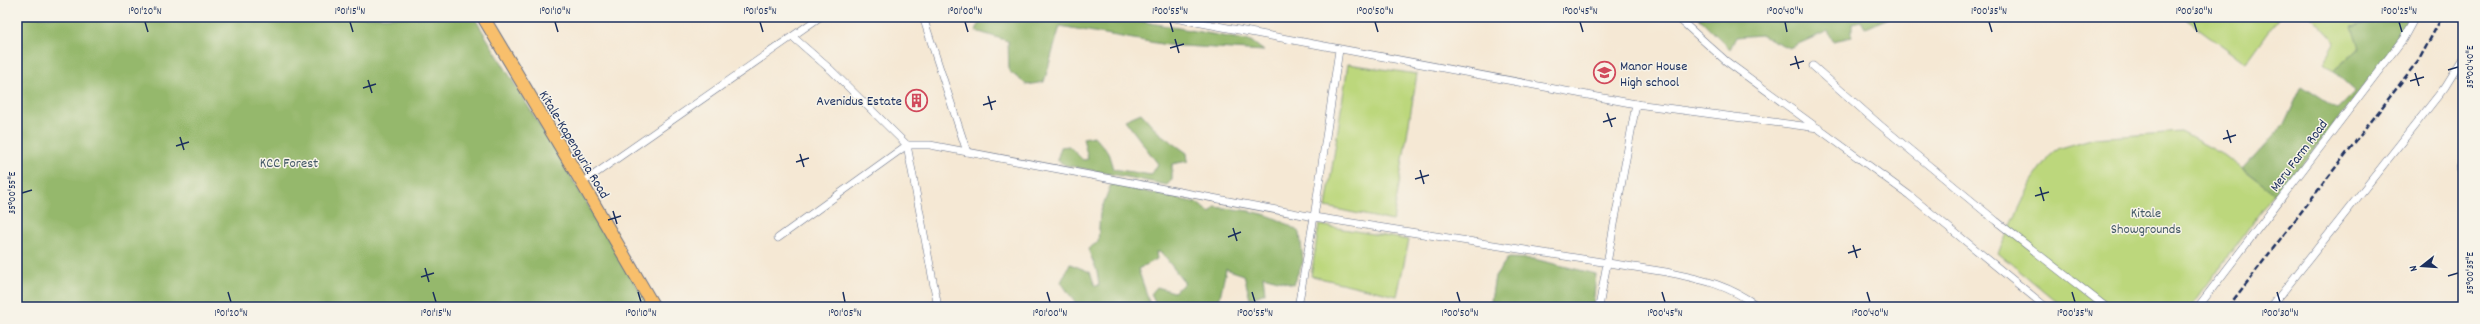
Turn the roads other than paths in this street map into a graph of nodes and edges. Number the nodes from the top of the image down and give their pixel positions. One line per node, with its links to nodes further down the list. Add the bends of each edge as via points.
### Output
1 (482, 17): 17 (highway, Kitale-Kapenguria Road)
2 (820, 17): 7 (street)
3 (923, 17): 14 (street)
4 (1169, 17): 8 (street)
5 (1677, 17): 12 (street, via 1726,61)
6 (2415, 17): 28 (street, Meru Farm Road, via 2403,39)
7 (793, 36): 13 (street); 17 (street)
8 (1339, 50): 11 (street); 18 (street)
9 (2463, 58): 29 (street, via 2445,87)
10 (1813, 66): 27 (street, via 1996,221)
11 (1636, 104): 12 (street); 20 (street)
12 (1820, 128): 26 (street, via 1916,200)
13 (907, 145): 14 (street, via 930,145); 19 (street); 22 (street)
14 (966, 152): 18 (street)
15 (2463, 160): 16 (street, via 2460,168)
16 (2463, 173)
17 (582, 183): 21 (highway, Kitale-Kapenguria Road)
18 (1314, 217): 20 (street); 23 (street)
19 (778, 238)
20 (1607, 263): 24 (street); 25 (street, via 1702,280 1737,291)
21 (654, 307)
22 (938, 307)
23 (1298, 307)
24 (1599, 307)
25 (1759, 307)
26 (2046, 307)
27 (2106, 307)
28 (2198, 307)
29 (2271, 307)

